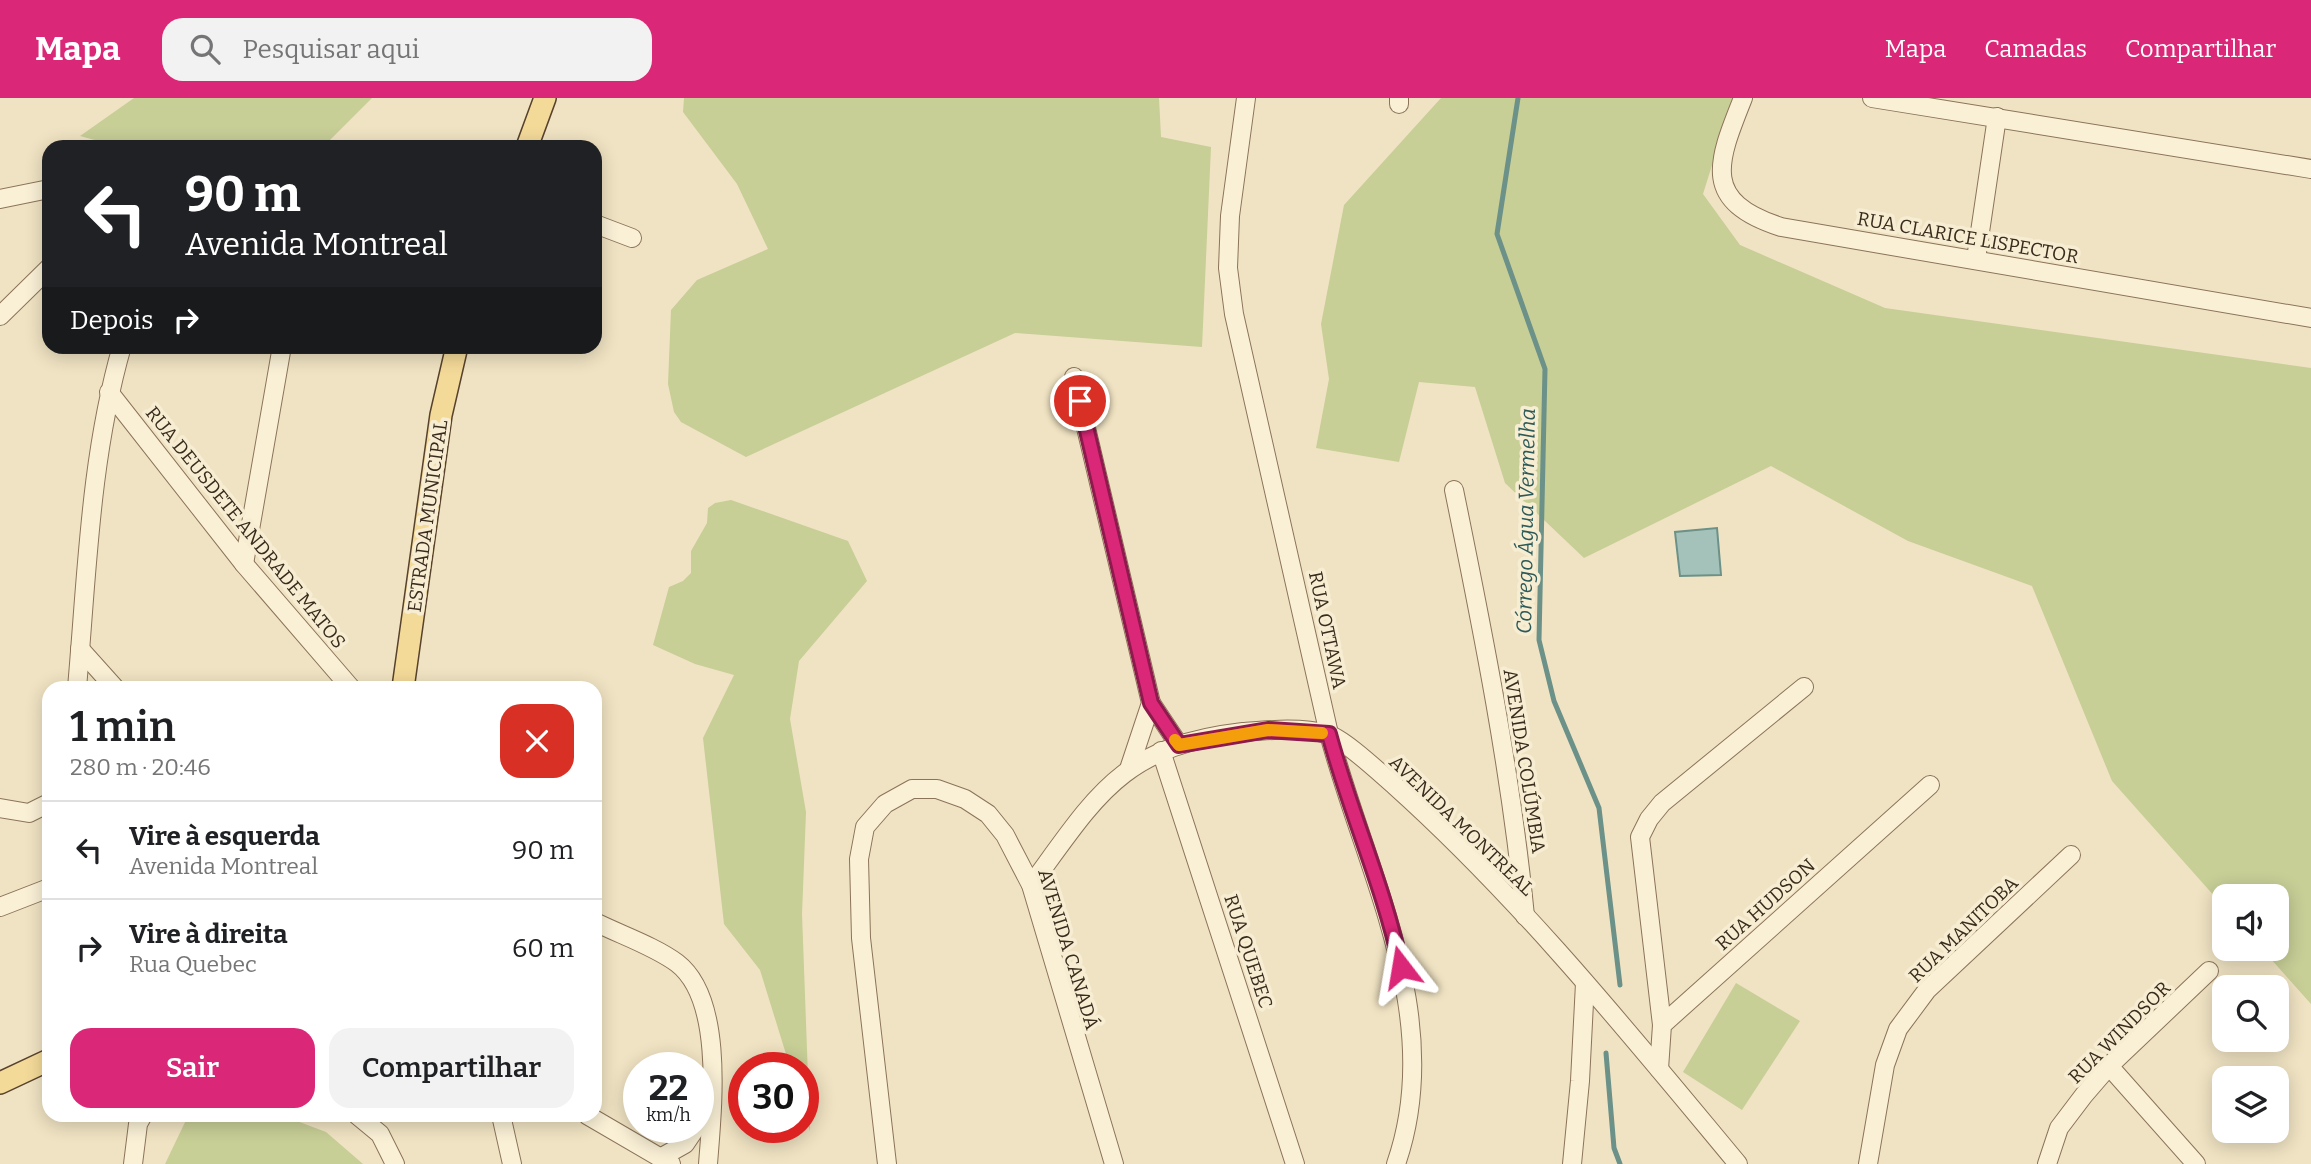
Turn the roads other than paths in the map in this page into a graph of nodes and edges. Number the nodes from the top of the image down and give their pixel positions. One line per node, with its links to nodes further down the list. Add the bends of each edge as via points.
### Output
1 (545, 98): 6 (main road)
2 (1246, 98): 30 (street, RUA OTTAWA, via 1227,268)
3 (1743, 98): 12 (street, RUA CLARICE LISPECTOR, via 1726,140 1720,180 1731,201 1752,218 1781,227)
4 (1872, 98): 5 (street)
5 (1997, 117): 7 (street); 12 (street)
6 (530, 140)
7 (2311, 169)
8 (42, 190): 9 (street)
9 (0, 198)
10 (602, 227): 11 (street)
11 (632, 238)
12 (1976, 259): 15 (street, RUA CLARICE LISPECTOR)
13 (42, 275): 14 (street)
14 (0, 316)
15 (2311, 318)
16 (119, 354): 20 (street)
17 (281, 354): 22 (street)
18 (455, 354): 27 (main road, ESTRADA MUNICIPAL, via 441,415)
19 (1074, 377): 29 (street)
20 (109, 392): 22 (street, RUA DEUSDETE ANDRADE MATOS); 23 (street, via 96,470)
21 (1454, 490): 41 (street, AVENIDA COLÚMBIA, via 1497,700)
22 (244, 564): 26 (street, RUA DEUSDETE ANDRADE MATOS)
23 (80, 649): 24 (street); 25 (street)
24 (78, 681)
25 (109, 681)
26 (345, 681)
27 (404, 681)
28 (1804, 687): 45 (street, via 1662,803 1640,837)
29 (1151, 703): 31 (street); 33 (street)
30 (1329, 734): 31 (street, via 1268,730); 41 (street, AVENIDA MONTREAL, via 1423,811); 65 (street, RUA OTTAWA, via 1381,893 1409,1007 1413,1088)
31 (1179, 745): 32 (street)
32 (1161, 751): 33 (street); 64 (street, RUA QUEBEC)
33 (1130, 766): 38 (street, via 1086,810)
34 (1930, 785): 45 (street, RUA HUDSON)
35 (0, 808): 36 (street, via 29,813)
36 (42, 808)
37 (2071, 855): 68 (street, RUA MANITOBA, via 1927,990 1898,1030 1885,1065)
38 (1031, 886): 62 (street, AVENIDA CANADÁ, via 1005,835 988,814 956,795 912,789 884,804 865,827 859,859 861,938); 63 (street, AVENIDA CANADÁ)
39 (42, 891): 40 (street)
40 (0, 907)
41 (1525, 916): 44 (street, AVENIDA MONTREAL)
42 (602, 926): 46 (street, via 678,964 698,990 708,1021)
43 (2209, 971): 48 (street, RUA WINDSOR)
44 (1585, 983): 49 (street, AVENIDA MONTREAL); 66 (street)
45 (1662, 1025): 49 (street)
46 (710, 1052)
47 (42, 1063): 50 (main road)
48 (2109, 1066): 69 (street, RUA WINDSOR, via 2059,1128); 70 (street)
49 (1659, 1069): 67 (street, AVENIDA MONTREAL)
50 (0, 1083)
51 (139, 1122): 58 (street)
52 (365, 1122): 59 (street, via 380,1134)
53 (503, 1122): 60 (street)
54 (599, 1122): 57 (street)
55 (685, 1143): 57 (street)
56 (710, 1143): 61 (street)
57 (666, 1161)
58 (133, 1164)
59 (395, 1164)
60 (512, 1164)
61 (708, 1164)
62 (887, 1164)
63 (1114, 1164)
64 (1295, 1164)
65 (1396, 1164)
66 (1572, 1164)
67 (1738, 1164)
68 (1868, 1164)
69 (2048, 1164)
70 (2196, 1164)

